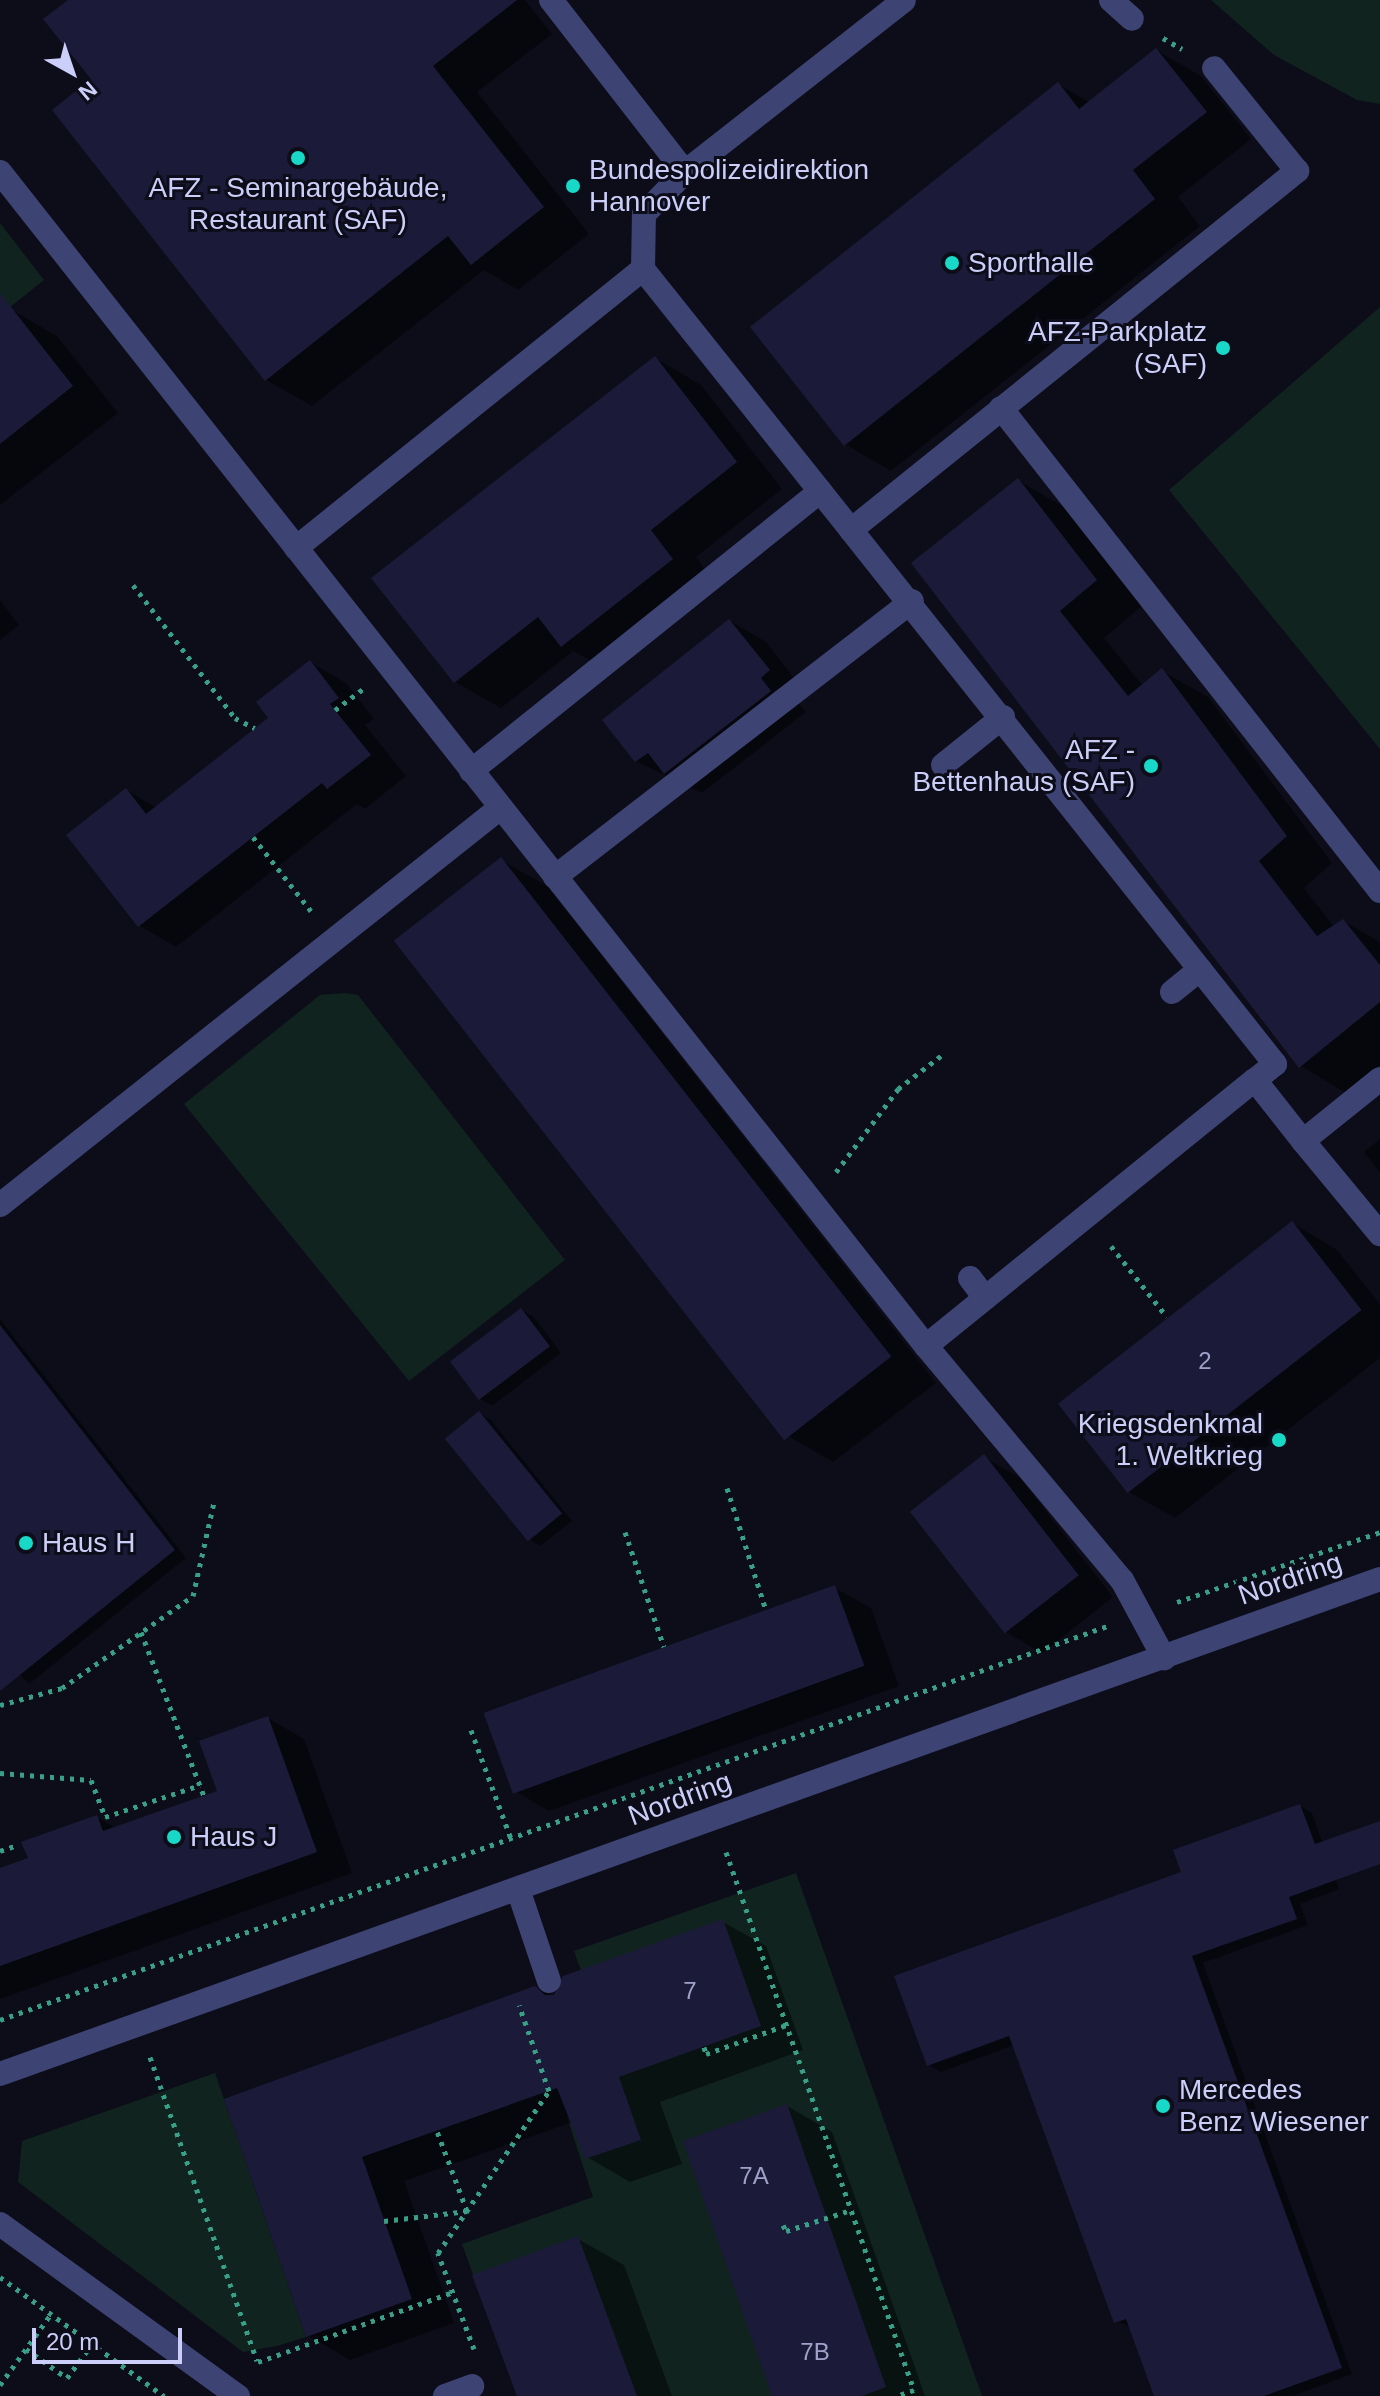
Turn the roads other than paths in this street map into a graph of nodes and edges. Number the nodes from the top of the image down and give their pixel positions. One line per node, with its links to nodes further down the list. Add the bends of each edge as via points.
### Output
1 (551, 0): 7 (street)
2 (904, 0): 7 (street)
3 (1111, 0): 4 (street)
4 (1132, 19)
5 (1214, 68): 9 (street, via 1297,171)
6 (0, 172): 12 (street)
7 (685, 172): 8 (street, via 644,214)
8 (643, 269): 10 (street); 12 (street)
9 (1001, 408): 11 (street); 19 (street)
10 (820, 491): 11 (street); 16 (street)
11 (851, 530): 13 (street)
12 (296, 548): 16 (street)
13 (912, 601): 14 (street); 18 (street)
14 (1003, 717): 15 (street); 20 (street)
15 (943, 765)
16 (471, 771): 17 (street)
17 (500, 808): 18 (street); 25 (street)
18 (555, 877): 29 (street)
19 (1380, 891)
20 (1200, 969): 21 (street); 23 (street, via 1275,1064)
21 (1172, 992)
22 (1380, 1079): 24 (street)
23 (1255, 1080): 24 (street); 28 (street)
24 (1303, 1141): 26 (street)
25 (0, 1205)
26 (1380, 1234)
27 (970, 1278): 28 (street)
28 (985, 1298): 29 (street)
29 (926, 1346): 31 (street, via 1122,1580)
30 (1380, 1579): 31 (street, Nordring)
31 (1164, 1658): 32 (street, Nordring)
32 (518, 1889): 33 (street); 34 (street, Nordring)
33 (549, 1981)
34 (0, 2074)
35 (0, 2224): 37 (street)
36 (472, 2386): 38 (street)
37 (235, 2394)
38 (445, 2396)

